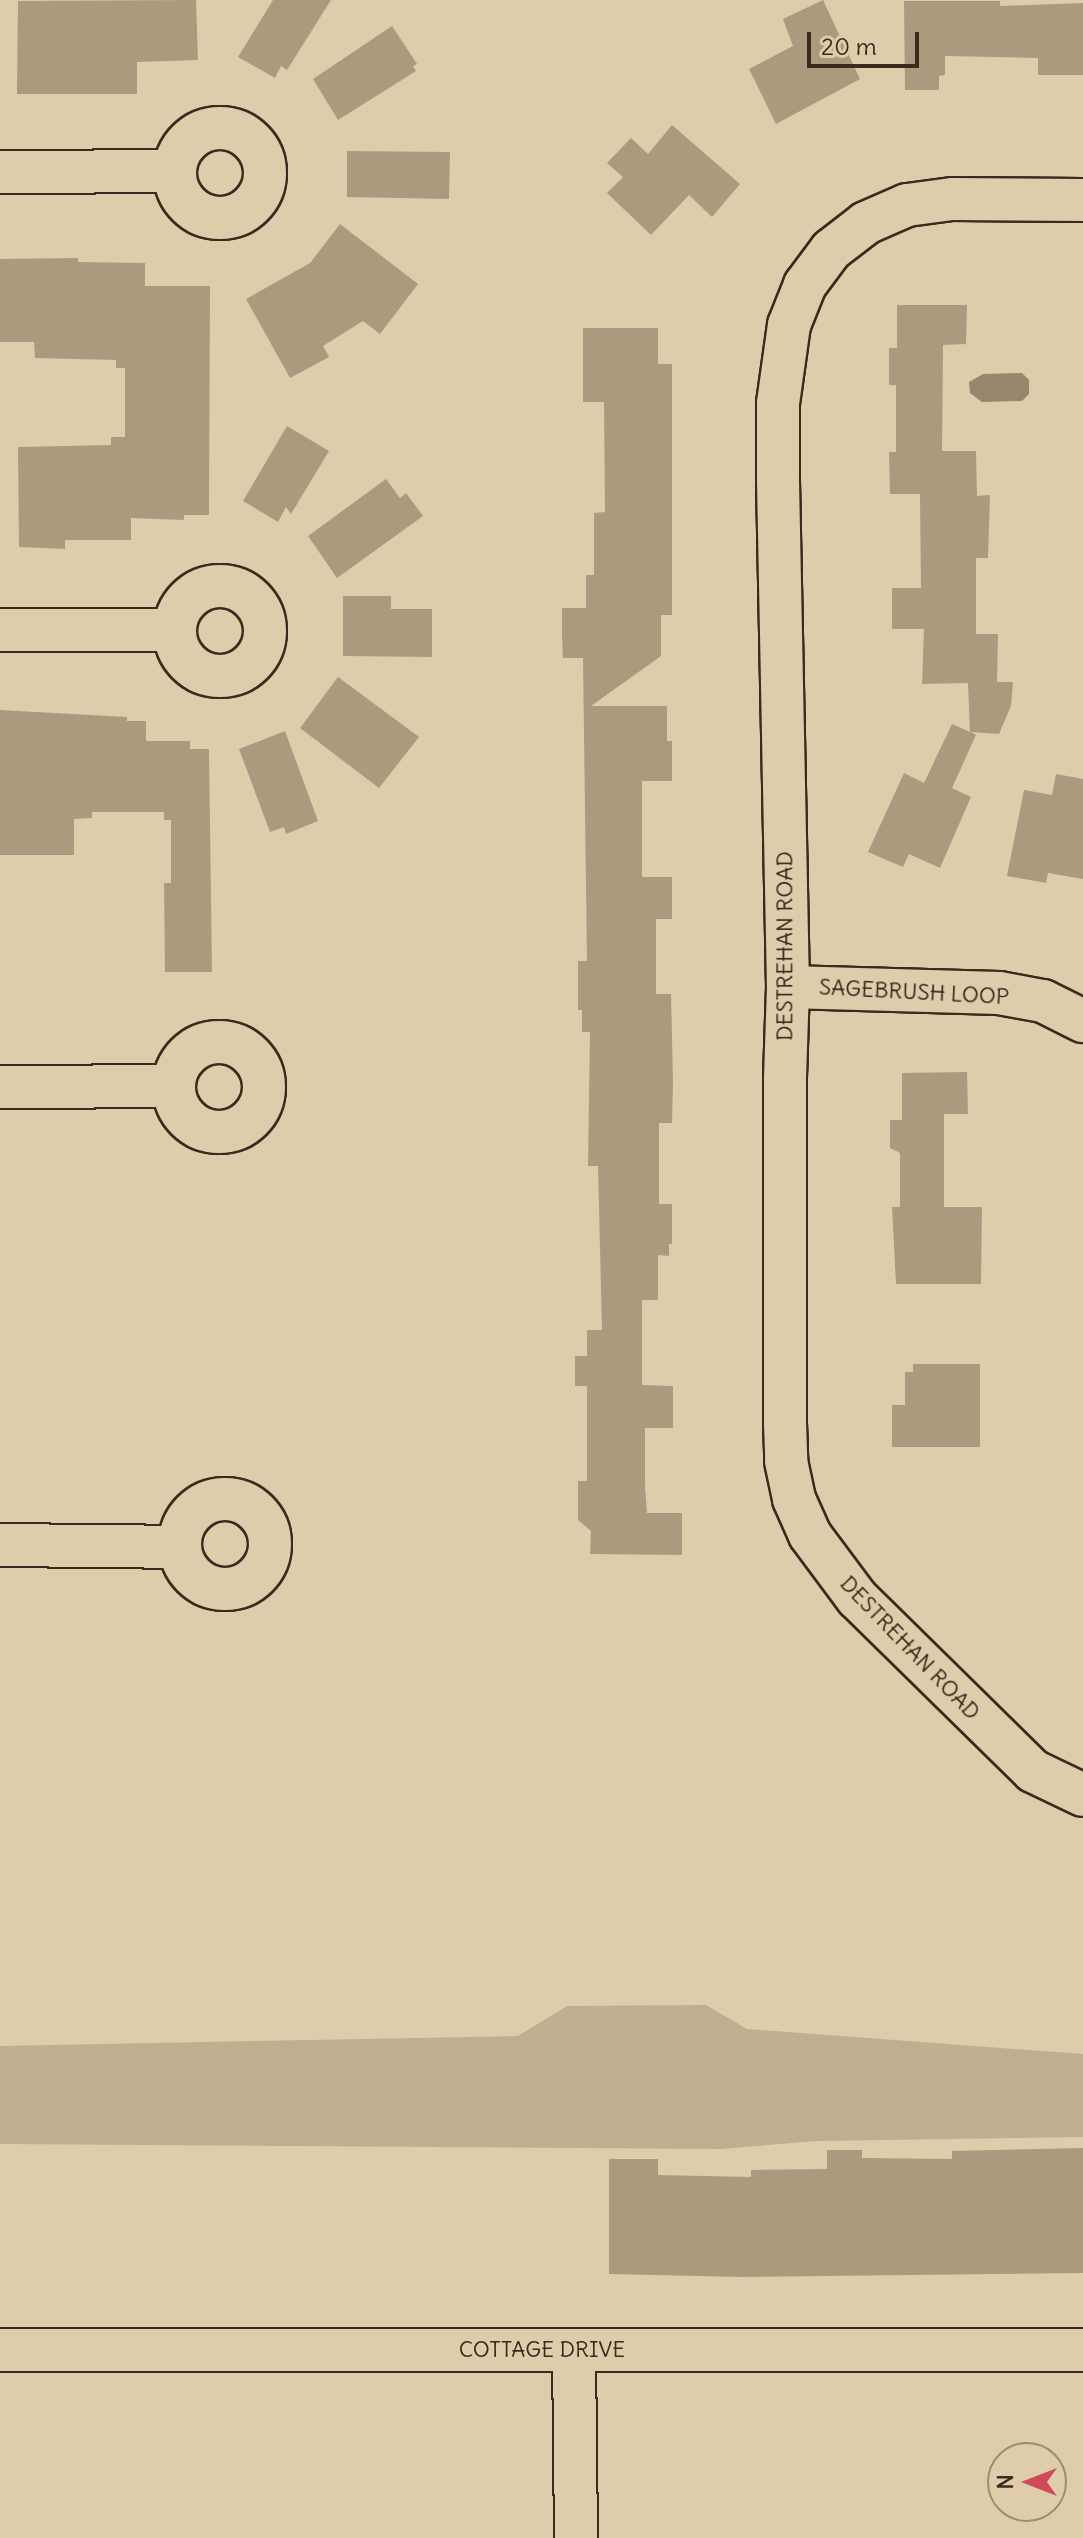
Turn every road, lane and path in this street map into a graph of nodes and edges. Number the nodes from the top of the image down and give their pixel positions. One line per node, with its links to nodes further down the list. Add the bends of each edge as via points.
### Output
1 (175, 171): 2 (street)
2 (0, 172)
3 (1083, 200): 6 (street, DESTREHAN ROAD, via 952,199 907,205 866,223 831,250 805,285 789,325 778,403)
4 (0, 630): 5 (street)
5 (174, 630)
6 (788, 987): 7 (street, SAGEBRUSH LOOP, via 999,993 1043,1001); 12 (street, DESTREHAN ROAD, via 785,1423 794,1499 810,1535 857,1598 1033,1771)
7 (1083, 1021)
8 (174, 1086): 9 (street)
9 (0, 1087)
10 (0, 1545): 11 (street)
11 (180, 1547)
12 (1083, 1795)
13 (0, 2350): 14 (street, COTTAGE DRIVE)
14 (574, 2350): 15 (street, COTTAGE DRIVE); 16 (street)
15 (1083, 2350)
16 (576, 2538)

